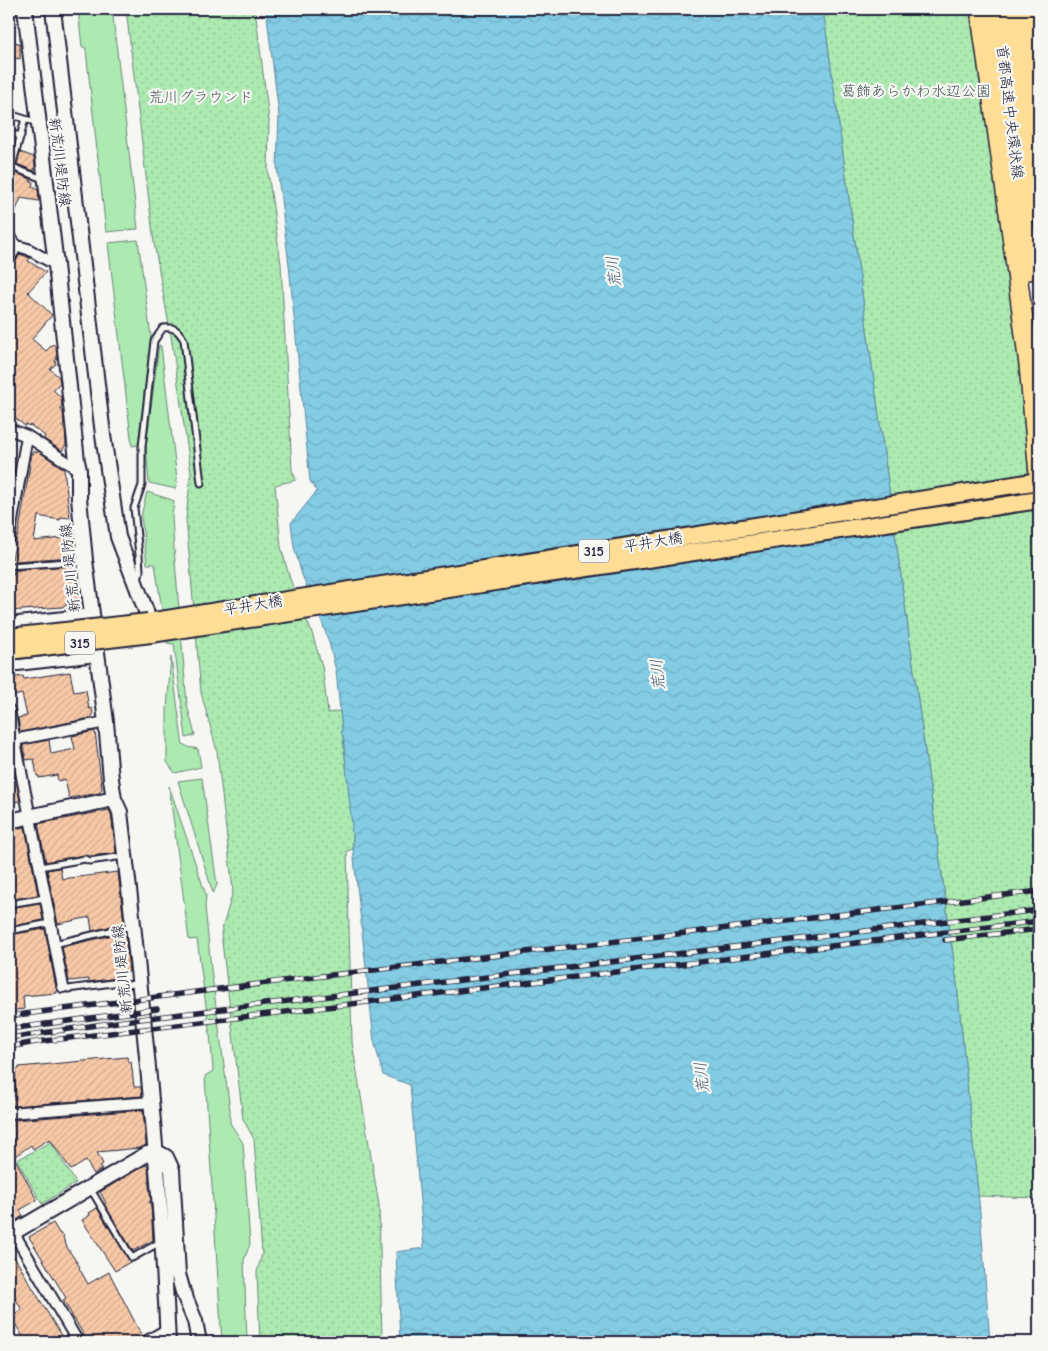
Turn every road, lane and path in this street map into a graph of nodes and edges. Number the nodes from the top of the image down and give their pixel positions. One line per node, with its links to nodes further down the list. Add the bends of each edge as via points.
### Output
1 (14, 9): 8 (lane)
2 (25, 9): 12 (main road, 新荒川堤防線)
3 (53, 9): 35 (main road, 新荒川堤防線, via 103,435 118,538)
4 (980, 9): 27 (highway, via 1025,336)
5 (997, 9): 23 (highway, 首都高速中央環状線)
6 (1012, 9): 18 (highway, 首都高速中央環状線)
7 (1028, 9): 9 (highway)
8 (9, 14)
9 (1039, 98)
10 (9, 114): 11 (lane)
11 (25, 119): 12 (lane); 14 (lane)
12 (39, 123): 17 (main road, 新荒川堤防線)
13 (9, 133): 14 (lane)
14 (21, 136): 15 (lane)
15 (10, 167): 16 (lane); 17 (lane)
16 (9, 177)
17 (46, 180): 22 (main road, 新荒川堤防線)
18 (1039, 213)
19 (9, 236): 20 (street)
20 (17, 246): 21 (street); 22 (street)
21 (9, 259)
22 (56, 265): 26 (main road, 新荒川堤防線)
23 (1039, 364)
24 (9, 429): 25 (street)
25 (27, 436): 26 (street); 30 (street)
26 (79, 470): 33 (main road, 新荒川堤防線)
27 (1039, 474)
28 (1039, 481): 38 (main road, 平井大橋 / 315)
29 (201, 483): 35 (lane, via 184,340 172,327 163,328 154,341 142,447 142,485 134,508 140,571)
30 (12, 499): 32 (street)
31 (1039, 500): 38 (main road, 平井大橋 / 315)
32 (9, 538)
33 (85, 560): 34 (lane); 36 (main road, 新荒川堤防線)
34 (9, 566)
35 (136, 585): 38 (main road, 新荒川堤防線)
36 (92, 614): 37 (street); 41 (main road, 新荒川堤防線)
37 (9, 623)
38 (150, 628): 39 (main road, 315, bridge); 40 (main road, 315, bridge)
39 (9, 637)
40 (9, 651)
41 (97, 656): 42 (street); 44 (main road, 新荒川堤防線)
42 (9, 666)
43 (9, 710): 45 (street)
44 (106, 722): 45 (street); 46 (main road, 新荒川堤防線)
45 (14, 740): 47 (street)
46 (114, 799): 47 (main road); 49 (main road, 新荒川堤防線, via 120,812)
47 (29, 816): 48 (main road); 50 (street)
48 (9, 821)
49 (126, 856): 50 (lane); 54 (main road, 新荒川堤防線)
50 (39, 867): 51 (street)
51 (45, 898): 52 (lane); 53 (street)
52 (9, 904)
53 (50, 923): 55 (lane); 56 (street)
54 (134, 928): 56 (lane); 57 (main road, 新荒川堤防線)
55 (9, 931)
56 (54, 944): 58 (street)
57 (140, 983): 58 (lane); 59 (main road, 新荒川堤防線)
58 (63, 987)
59 (152, 1102): 60 (street); 61 (main road, 新荒川堤防線)
60 (9, 1113)
61 (157, 1152): 62 (main road, via 147,1154); 64 (main road, 新荒川堤防線); 68 (main road, via 171,1167 178,1274)
62 (89, 1188): 63 (main road); 64 (lane, via 132,1258)
63 (10, 1231): 66 (street)
64 (162, 1240): 65 (main road, 新荒川堤防線)
65 (168, 1336): 67 (street)
66 (78, 1342)
67 (144, 1342)
68 (198, 1342)

